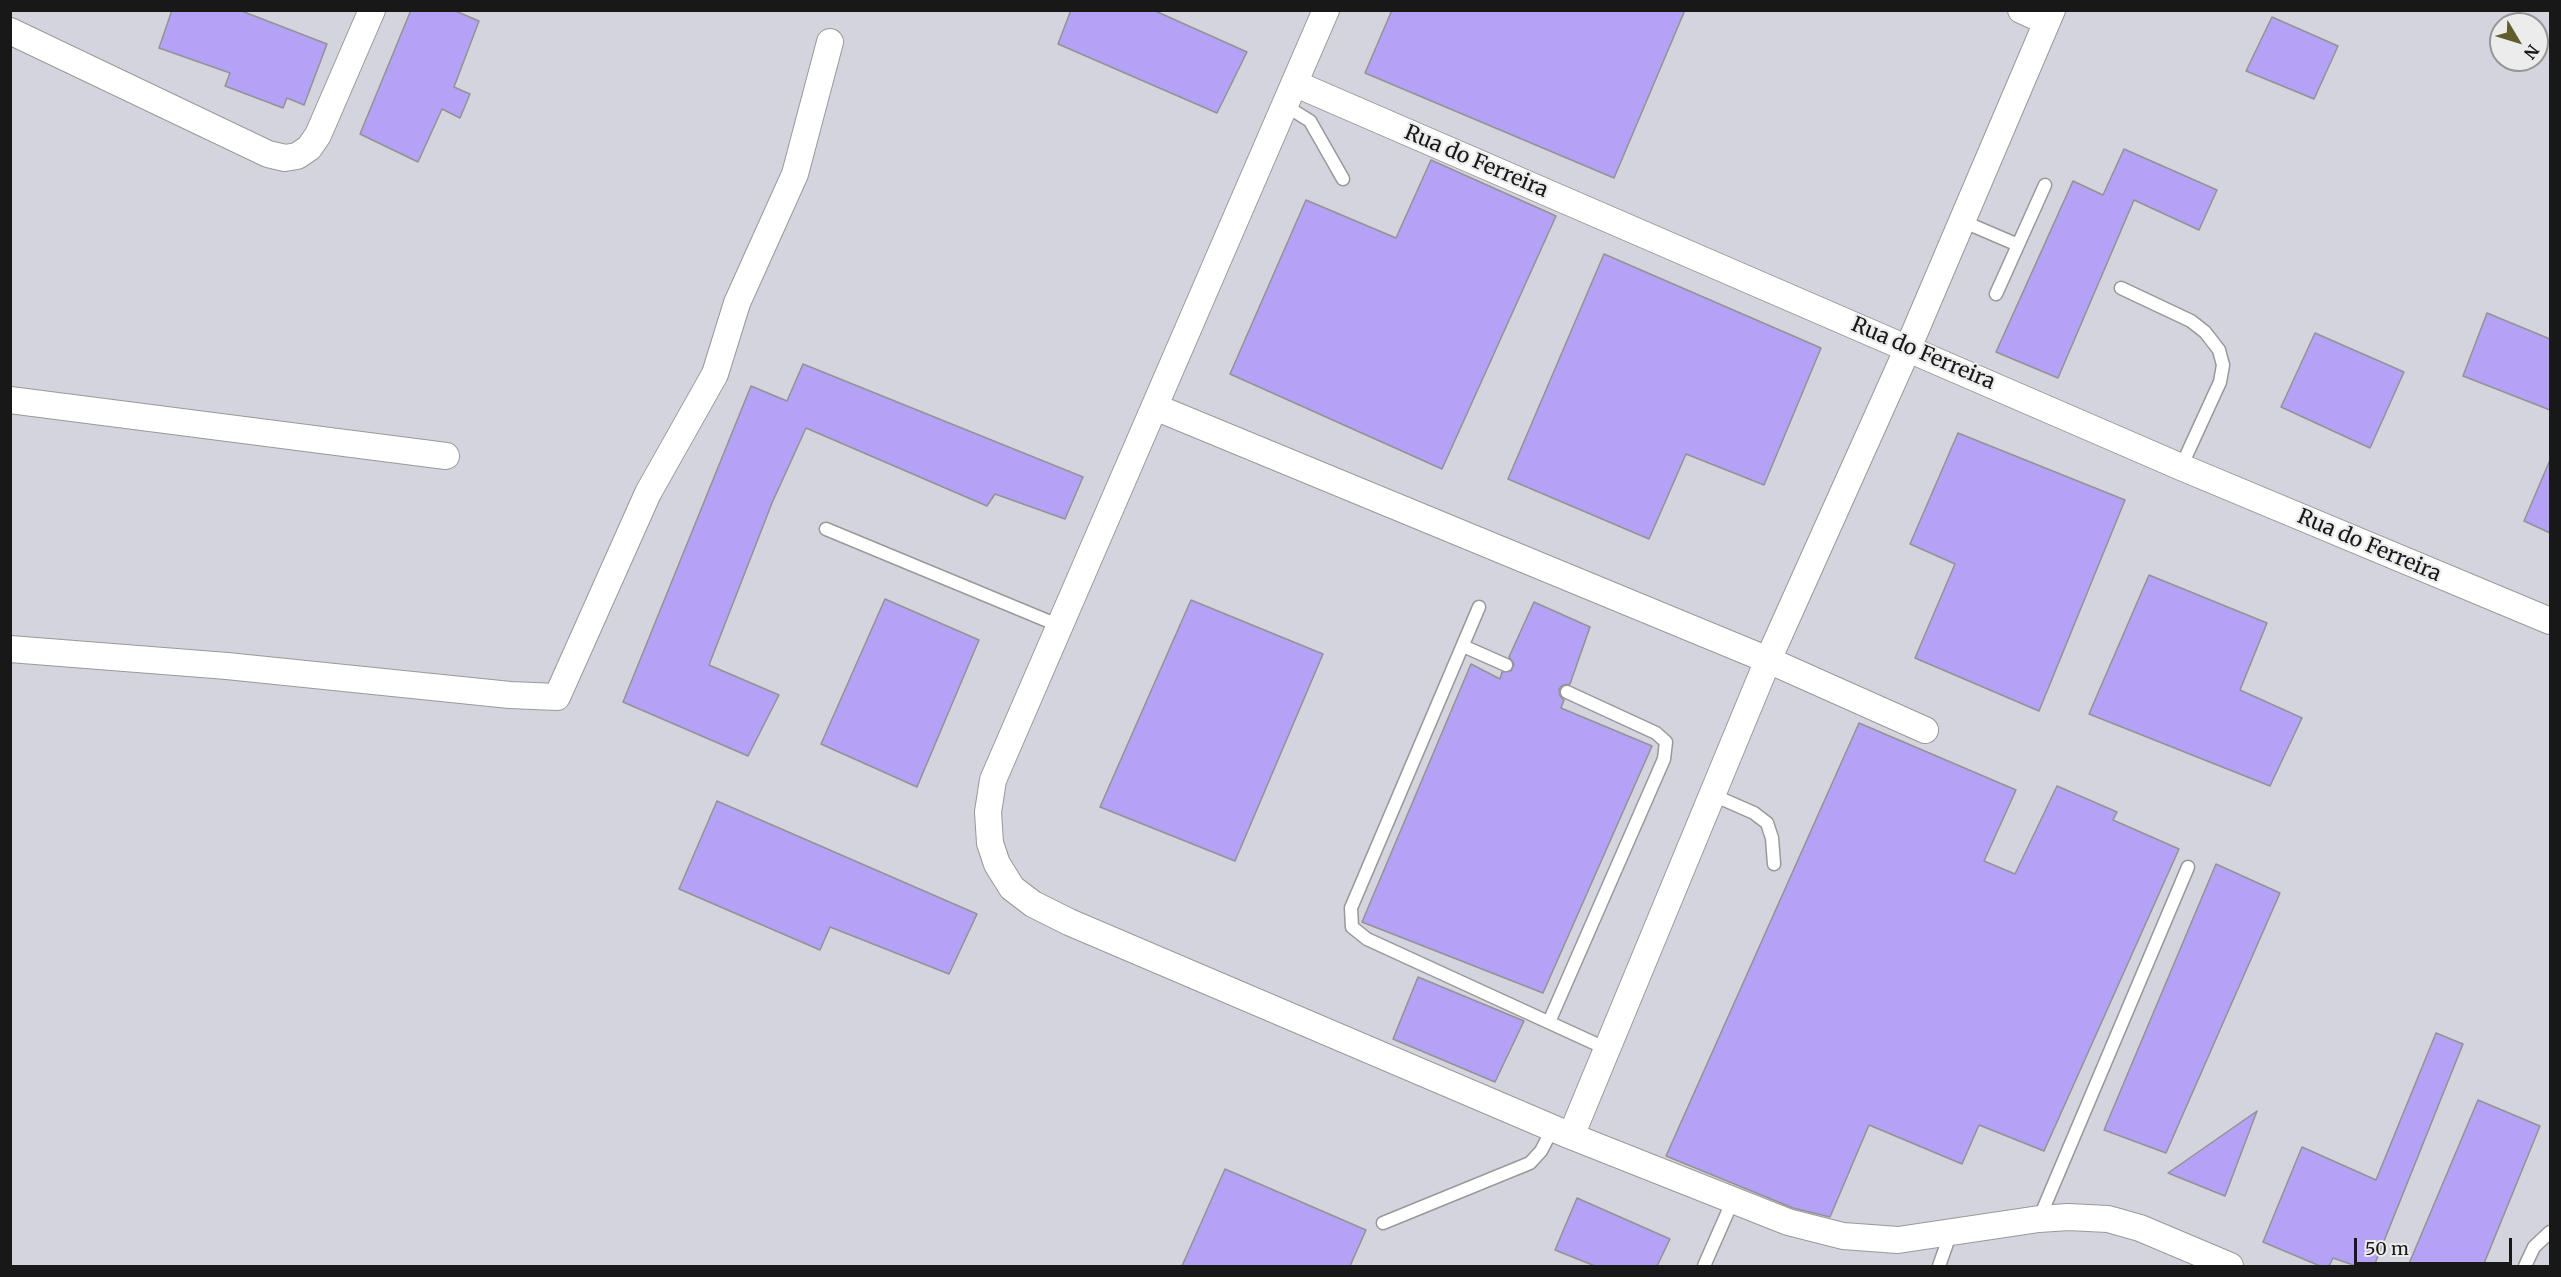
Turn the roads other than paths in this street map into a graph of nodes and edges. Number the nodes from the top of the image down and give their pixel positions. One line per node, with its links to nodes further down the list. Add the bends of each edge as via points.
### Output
1 (372, 10): 5 (street, via 318,135 309,148 285,158 268,154)
2 (1326, 10): 7 (street)
3 (2021, 10): 4 (street)
4 (2050, 16): 10 (street)
5 (10, 31)
6 (830, 42): 24 (street, via 795,174 737,303 715,374 648,493 557,697)
7 (1291, 95): 8 (lane); 14 (street, Rua do Ferreira); 16 (street)
8 (1343, 179)
9 (2045, 185): 11 (lane)
10 (1962, 221): 11 (lane); 14 (street)
11 (2018, 245): 13 (lane)
12 (2121, 288): 18 (lane, via 2191,321 2219,350 2223,365 2220,382)
13 (1996, 294)
14 (1908, 348): 18 (street, Rua do Ferreira); 25 (street)
15 (10, 400): 17 (street)
16 (1155, 407): 22 (street); 25 (street)
17 (446, 456)
18 (2181, 467): 21 (street, Rua do Ferreira)
19 (826, 529): 22 (lane)
20 (1479, 607): 23 (lane)
21 (2550, 621)
22 (1060, 626): 34 (street, via 993,780 988,813 990,843 1012,888 1069,922)
23 (1463, 646): 26 (lane); 32 (lane, via 1351,908 1352,927 1367,939)
24 (10, 649)
25 (1768, 660): 28 (street); 29 (street)
26 (1506, 665)
27 (1567, 692): 32 (lane, via 1656,733 1666,742 1664,759)
28 (1925, 730)
29 (1713, 795): 30 (lane, via 1767,823); 33 (street)
30 (1774, 864)
31 (2188, 867): 36 (lane)
32 (1549, 1022): 33 (lane)
33 (1607, 1049): 34 (street)
34 (1562, 1132): 35 (street); 37 (lane, via 1530,1163)
35 (1733, 1200): 38 (street, via 1788,1222 1843,1236 1898,1240); 41 (lane)
36 (2039, 1219): 38 (street); 40 (street, via 2108,1219 2140,1228)
37 (1383, 1223)
38 (1951, 1232): 42 (lane)
39 (2550, 1232): 44 (lane, via 2534,1247)
40 (2203, 1261): 43 (street)
41 (1704, 1266)
42 (1939, 1266)
43 (2230, 1266)
44 (2525, 1266)

